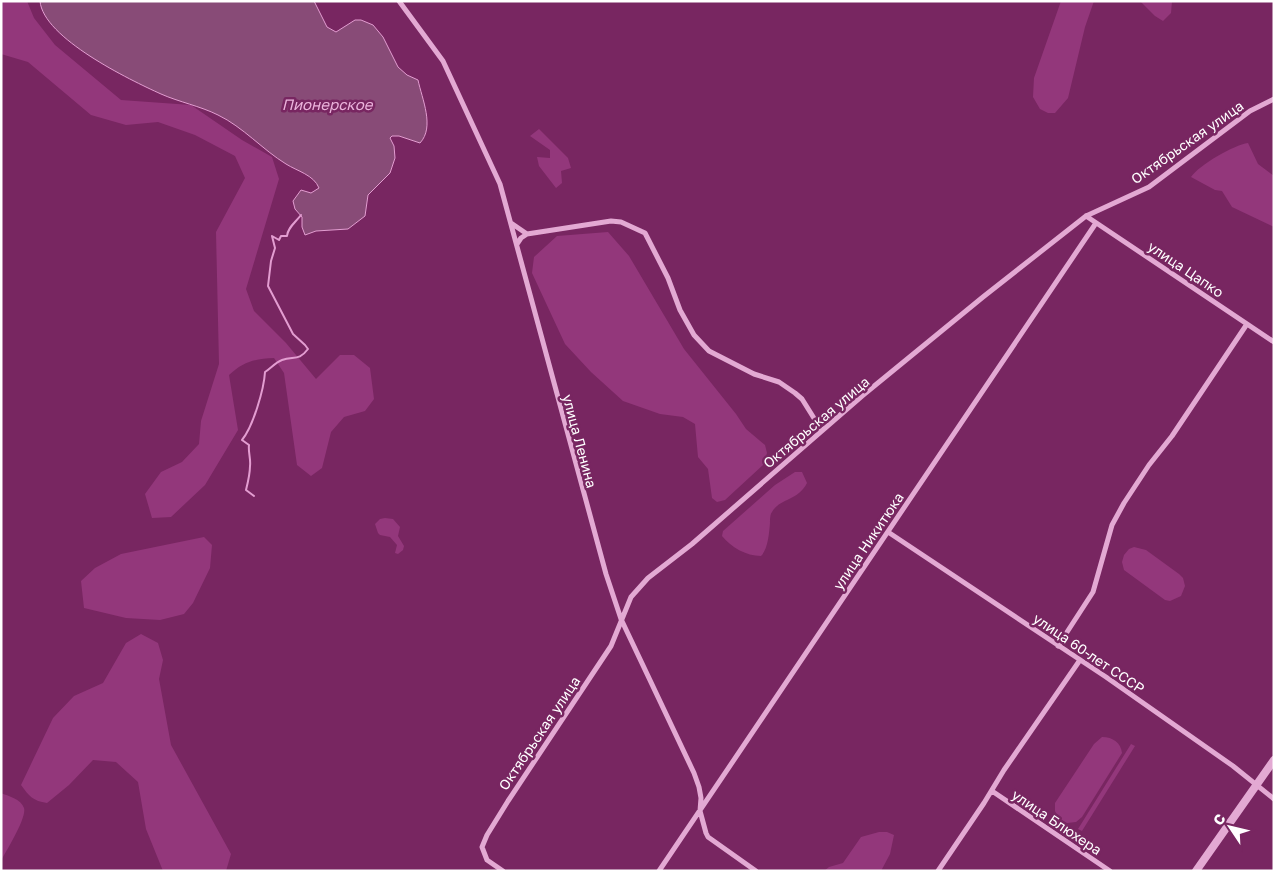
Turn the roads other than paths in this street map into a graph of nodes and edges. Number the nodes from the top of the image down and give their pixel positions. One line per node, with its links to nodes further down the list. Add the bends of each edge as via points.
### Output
1 (399, 1): 4 (street, улица Ленина, via 443,61 500,184)
2 (1274, 98): 3 (street, Октябрьская улица, via 1250,110 1149,186)
3 (1086, 216): 5 (street, улица Цапко); 10 (street, Октябрьская улица)
4 (511, 223): 6 (street); 7 (street, улица Ленина)
5 (1096, 223): 8 (street, улица Цапко); 11 (street, улица Никитюка)
6 (528, 234): 7 (street); 10 (street, via 611,221 621,222 645,234 694,335 709,351 795,392)
7 (517, 244): 12 (street, улица Ленина, via 603,565)
8 (1247, 324): 9 (street, улица Цапко); 13 (street, via 1124,503 1112,525 1096,585)
9 (1274, 342)
10 (822, 431): 12 (street, Октябрьская улица, via 648,578 631,597)
11 (888, 532): 13 (street, улица 60-лет СССР); 19 (street, улица Никитюка)
12 (621, 619): 19 (street, улица Ленина, via 694,773 701,798); 20 (street, Октябрьская улица, via 611,646 487,835 482,847 487,860)
13 (1058, 646): 14 (street, улица 60-лет СССР)
14 (1080, 660): 16 (street, улица 60-лет СССР); 17 (street)
15 (1274, 760): 16 (street)
16 (1257, 785): 18 (street, улица 60-лет СССР); 25 (street)
17 (992, 792): 23 (street); 24 (street, улица Блюхера)
18 (1274, 799)
19 (700, 810): 21 (street, улица Никитюка); 22 (street, улица Ленина, via 708,837)
20 (503, 871)
21 (659, 871)
22 (756, 871)
23 (938, 871)
24 (1110, 871)
25 (1196, 871)

